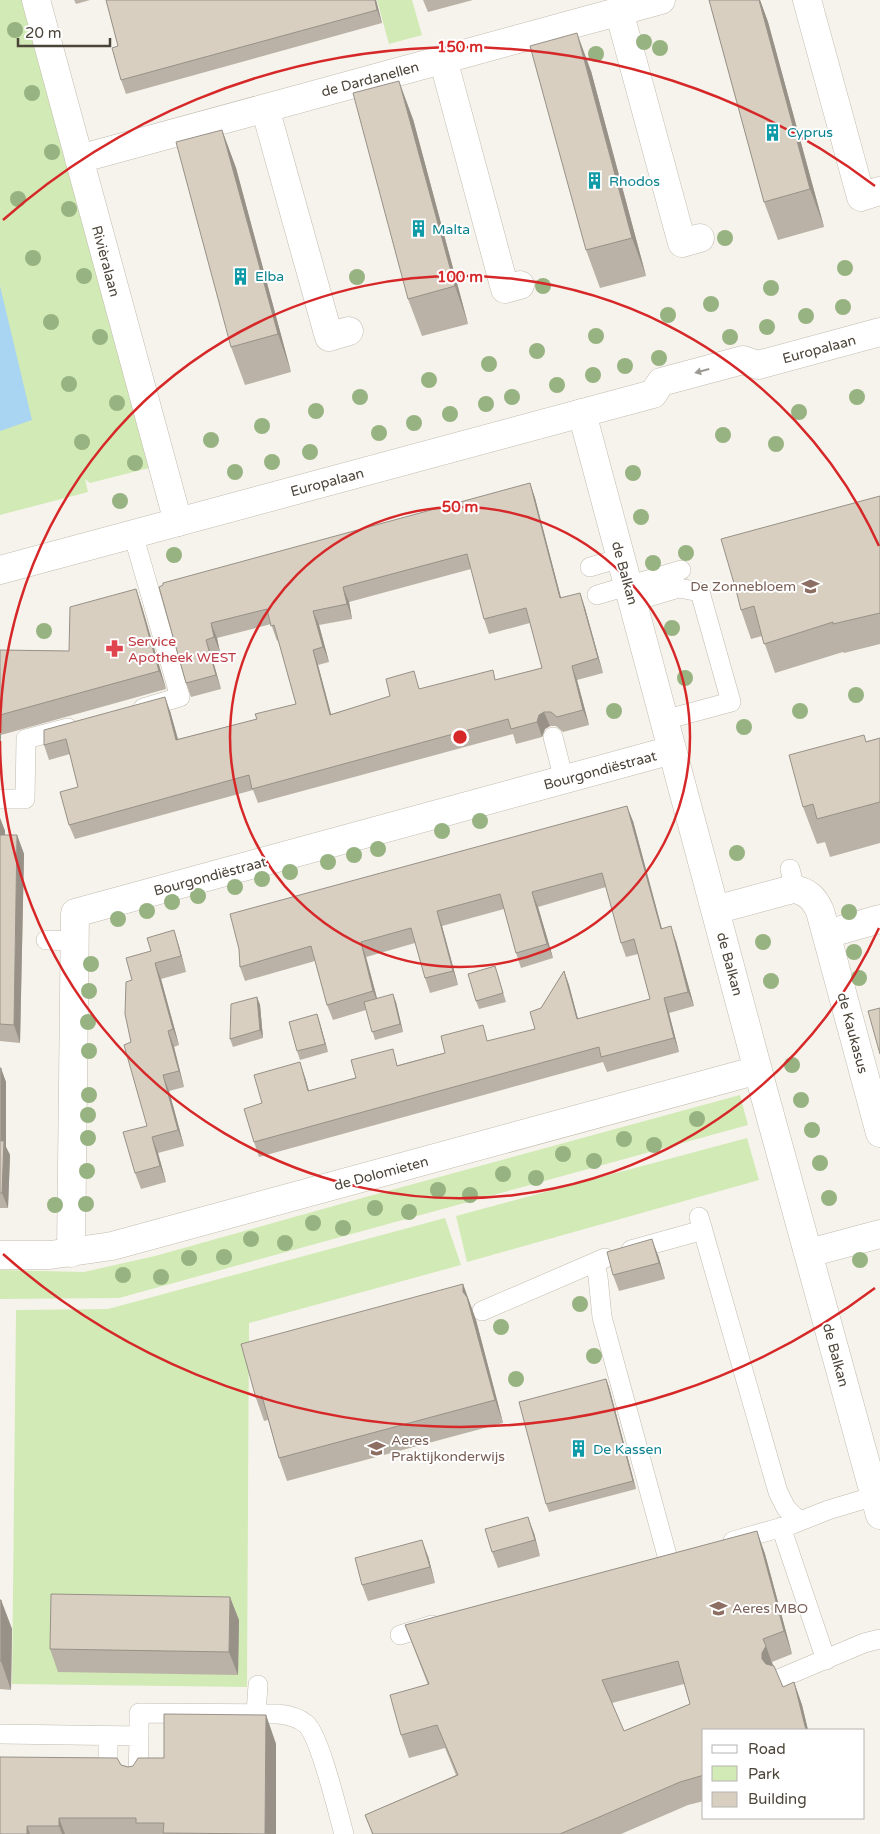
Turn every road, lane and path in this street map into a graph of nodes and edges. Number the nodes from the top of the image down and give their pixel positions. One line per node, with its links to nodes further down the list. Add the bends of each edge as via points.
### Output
1 (36, 0): 7 (street, Rivièralaan)
2 (661, 0): 4 (street, de Dardanellen)
3 (807, 0): 8 (street, via 861,197)
4 (620, 11): 5 (street, de Dardanellen); 9 (street, via 682,243)
5 (443, 59): 6 (street, de Dardanellen); 10 (street, via 505,289)
6 (265, 108): 7 (street, de Dardanellen); 11 (street, via 329,337)
7 (79, 159): 14 (street, Rivièralaan)
8 (879, 192)
9 (700, 238)
10 (520, 285)
11 (348, 331)
12 (880, 332): 13 (street, Europalaan, via 758,365 750,378 664,399 653,394)
13 (582, 413): 14 (street, Europalaan); 16 (street, de Balkan)
14 (178, 522): 15 (street, Europalaan)
15 (133, 534): 18 (street, Europalaan); 22 (lane, via 180,698)
16 (621, 558): 17 (lane); 21 (street, de Balkan)
17 (590, 567)
18 (0, 570)
19 (681, 570): 21 (lane)
20 (597, 594): 21 (lane)
21 (630, 594): 23 (street, de Balkan); 23 (lane, via 679,588 700,592 731,702)
22 (122, 713)
23 (664, 720): 26 (street, de Balkan)
24 (84, 724): 28 (lane, via 26,740 25,799)
25 (553, 737): 27 (lane)
26 (672, 750): 27 (street, Bourgondiëstraat); 29 (street, de Balkan)
27 (564, 780): 33 (street, Bourgondiëstraat, via 76,913)
28 (0, 799)
29 (715, 910): 31 (street, de Kaukasus, via 791,879 814,899); 34 (street, de Balkan)
30 (880, 919): 31 (street)
31 (827, 934): 35 (street, de Kaukasus)
32 (46, 940): 33 (lane)
33 (75, 941): 37 (street, Bourgondiëstraat)
34 (758, 1070): 37 (street, de Dolomieten, via 112,1246); 38 (street, de Balkan)
35 (880, 1132)
36 (880, 1234): 38 (street)
37 (71, 1253): 39 (street, de Dolomieten)
38 (809, 1253): 42 (street, de Balkan)
39 (0, 1256)
40 (595, 1263): 41 (lane); 43 (lane, via 701,1224 778,1492 786,1508); 47 (lane, via 602,1317)
41 (482, 1311)
42 (878, 1506): 43 (lane, via 828,1510)
43 (799, 1521): 44 (lane)
44 (781, 1527): 45 (lane); 52 (lane)
45 (716, 1545)
46 (687, 1554): 47 (lane)
47 (668, 1559): 48 (lane)
48 (650, 1564)
49 (445, 1621): 50 (lane)
50 (400, 1635)
51 (880, 1639): 52 (lane)
52 (826, 1660): 53 (lane)
53 (781, 1678)
54 (258, 1685): 55 (lane)
55 (256, 1714): 58 (lane, via 139,1713); 61 (lane, via 287,1715 308,1725 318,1744)
56 (0, 1734): 57 (lane)
57 (108, 1736): 58 (lane); 59 (lane)
58 (139, 1736): 60 (lane)
59 (108, 1774)
60 (138, 1785)
61 (344, 1834)

